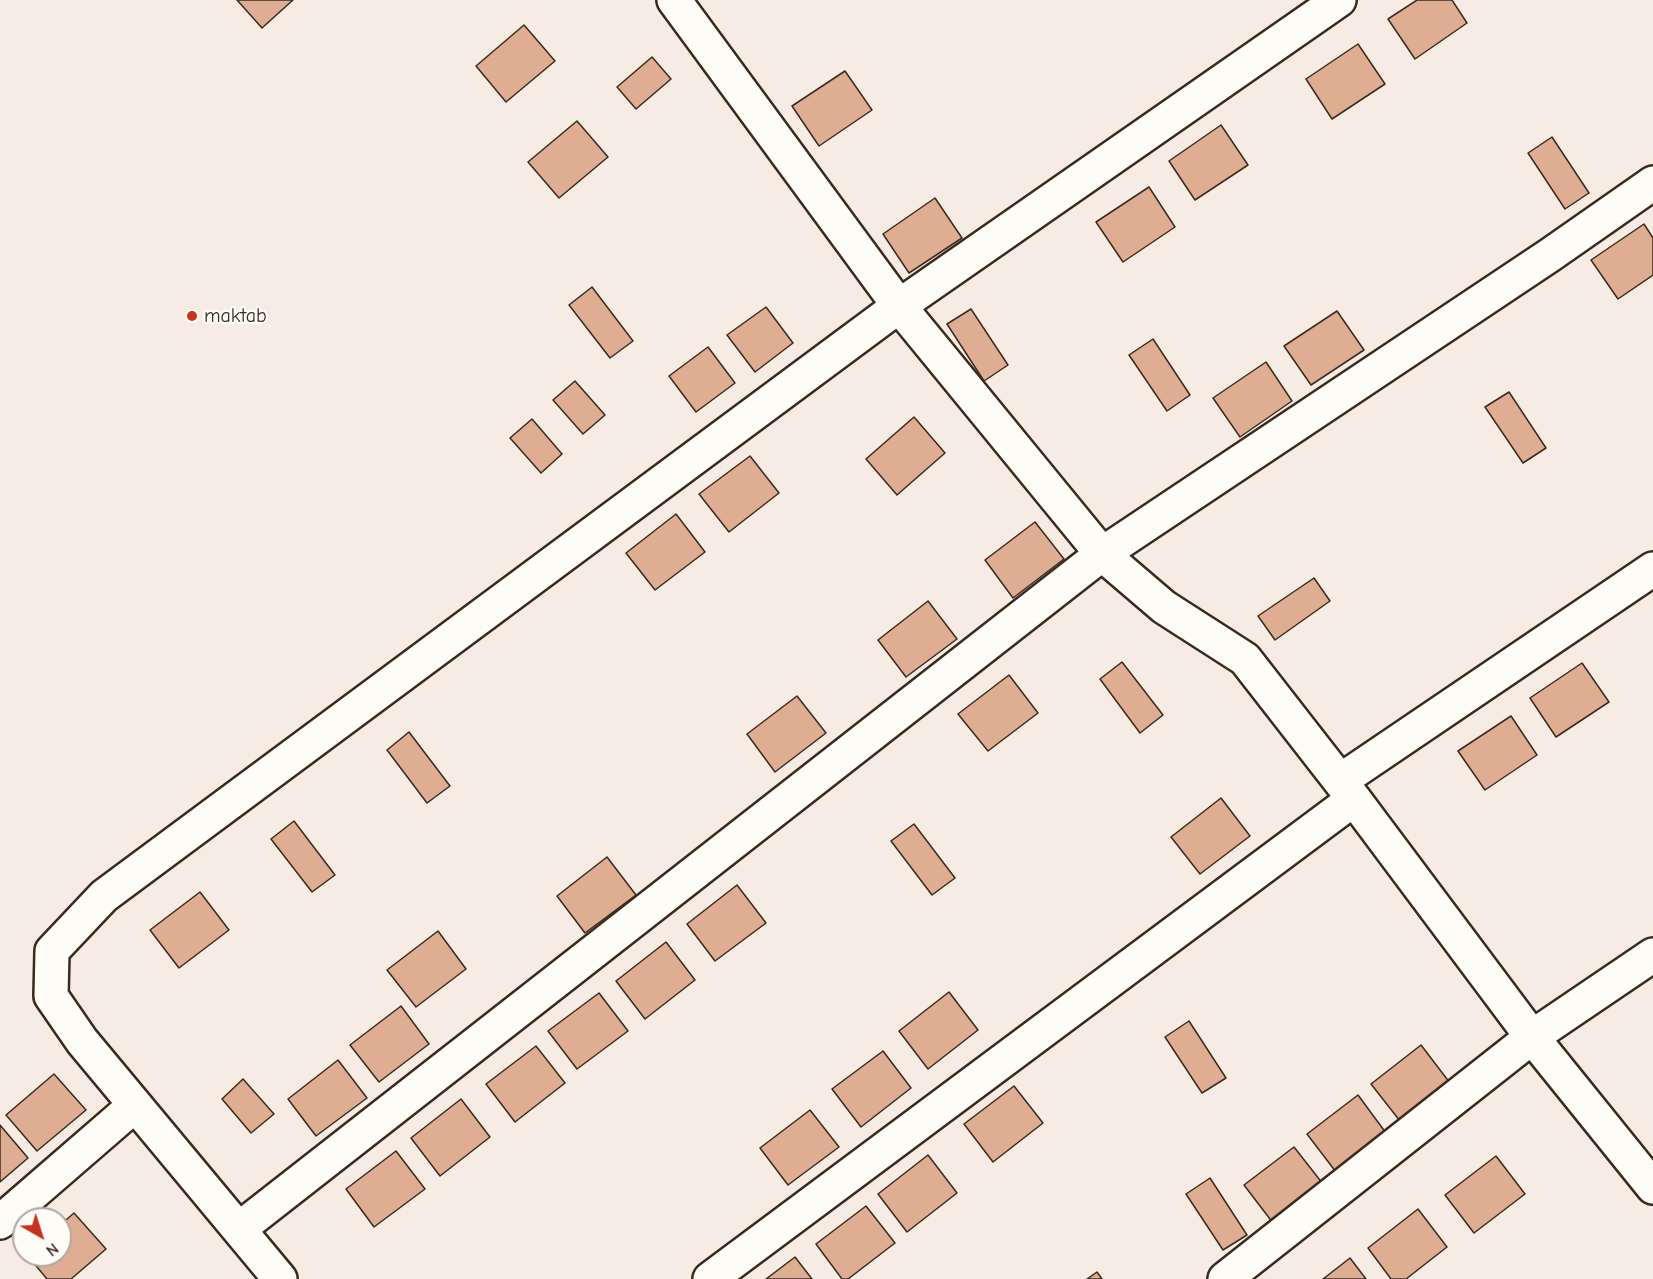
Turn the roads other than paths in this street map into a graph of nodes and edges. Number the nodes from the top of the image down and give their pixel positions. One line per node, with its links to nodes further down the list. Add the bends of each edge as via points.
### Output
1 (674, 0): 4 (street)
2 (1339, 0): 4 (street)
3 (1653, 183): 5 (street)
4 (899, 306): 5 (street); 10 (street, via 104,896 52,951 51,996)
5 (1102, 554): 7 (street, via 1164,607 1245,659); 13 (street)
6 (1653, 569): 7 (street)
7 (1347, 790): 9 (street); 15 (street)
8 (1653, 955): 9 (street)
9 (1532, 1037): 11 (street); 16 (street)
10 (135, 1105): 12 (street); 13 (street)
11 (1653, 1188)
12 (0, 1222)
13 (238, 1229): 14 (street)
14 (280, 1279)
15 (710, 1279)
16 (1225, 1279)

